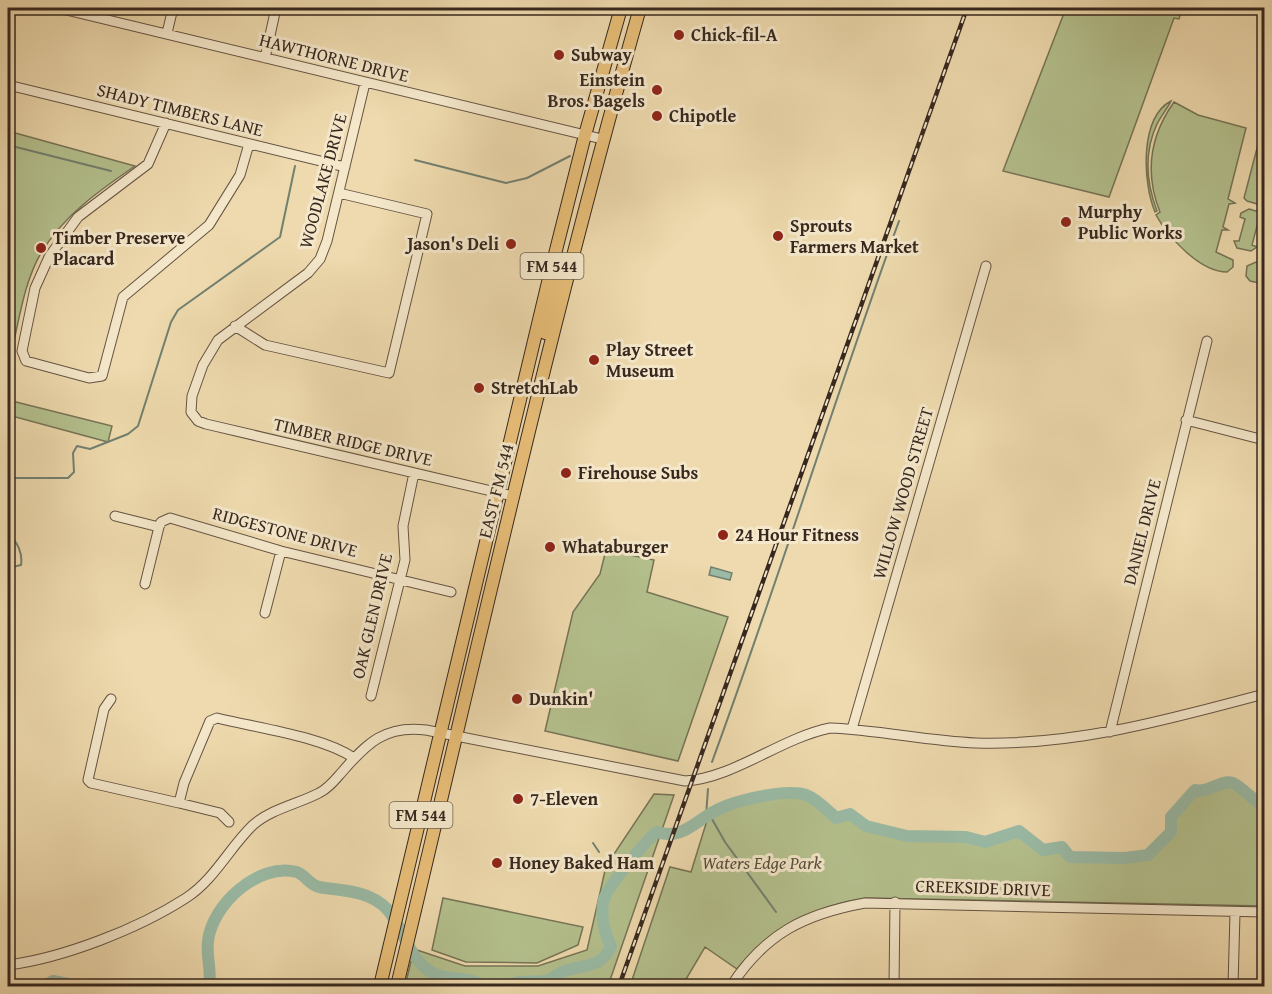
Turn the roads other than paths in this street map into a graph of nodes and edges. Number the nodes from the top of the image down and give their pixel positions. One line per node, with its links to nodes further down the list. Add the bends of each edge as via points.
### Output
1 (58, 8): 6 (street, HAWTHORNE DRIVE)
2 (173, 8): 6 (street)
3 (276, 8): 7 (street)
4 (621, 8): 11 (main road, EAST FM 544 / FM 544)
5 (640, 8): 12 (main road, EAST FM 544 / FM 544)
6 (167, 33): 7 (street, HAWTHORNE DRIVE)
7 (265, 58): 8 (street, HAWTHORNE DRIVE)
8 (365, 83): 11 (street, HAWTHORNE DRIVE); 14 (street, WOODLAKE DRIVE)
9 (8, 85): 10 (street, SHADY TIMBERS LANE)
10 (166, 123): 13 (street, SHADY TIMBERS LANE); 13 (street, via 148,164 78,217 49,257 35,288 22,351 23,358 30,363 89,378 102,376 123,297 209,225 240,175)
11 (585, 135): 12 (street, HAWTHORNE DRIVE); 17 (main road, EAST FM 544 / FM 544)
12 (602, 139): 20 (main road, EAST FM 544 / FM 544)
13 (249, 144): 14 (street, SHADY TIMBERS LANE)
14 (345, 167): 15 (street, WOODLAKE DRIVE)
15 (339, 193): 18 (street, WOODLAKE DRIVE, via 320,260 288,289); 18 (street, via 428,214 389,373 265,345)
16 (986, 266): 37 (street, WILLOW WOOD STREET)
17 (550, 274): 20 (main road, via 558,277 542,347); 25 (main road, EAST FM 544 / FM 544)
18 (235, 326): 21 (street, WOODLAKE DRIVE, via 218,340 203,365)
19 (1207, 341): 22 (street, DANIEL DRIVE)
20 (545, 367): 26 (main road, EAST FM 544 / FM 544)
21 (191, 412): 24 (street, TIMBER RIDGE DRIVE, via 206,424)
22 (1186, 420): 23 (street); 38 (street, DANIEL DRIVE)
23 (1264, 440)
24 (414, 473): 25 (street, TIMBER RIDGE DRIVE); 30 (street, OAK GLEN DRIVE, via 406,505 405,560)
25 (497, 492): 26 (street, TIMBER RIDGE DRIVE); 39 (main road, EAST FM 544 / FM 544)
26 (513, 496): 40 (main road, EAST FM 544 / FM 544)
27 (115, 516): 28 (street, RIDGESTONE DRIVE)
28 (159, 527): 29 (street, RIDGESTONE DRIVE, via 166,519 180,519); 31 (street)
29 (281, 551): 30 (street, RIDGESTONE DRIVE); 33 (street)
30 (400, 580): 32 (street, RIDGESTONE DRIVE); 35 (street, OAK GLEN DRIVE)
31 (145, 584)
32 (451, 592)
33 (265, 613)
34 (1264, 694): 38 (street)
35 (371, 696)
36 (111, 699): 42 (street, via 104,709 88,780)
37 (852, 729): 38 (street, via 976,743); 40 (street, via 830,728 810,733 708,777 685,781)
38 (1110, 732)
39 (441, 733): 40 (street); 41 (street, via 413,728 388,732); 48 (main road, EAST FM 544 / FM 544)
40 (455, 736): 49 (main road, EAST FM 544 / FM 544)
41 (354, 758): 42 (street, via 337,748 217,718 210,721); 47 (street, via 320,793 256,823 222,864 186,898 129,927 74,948)
42 (179, 803): 43 (street, via 220,813)
43 (229, 822)
44 (895, 902): 46 (street, CREEKSIDE DRIVE); 50 (street, CREEKSIDE DRIVE, via 835,908 807,918 770,940 749,961); 51 (street)
45 (1264, 912): 46 (street, CREEKSIDE DRIVE)
46 (1235, 913): 52 (street)
47 (8, 965)
48 (380, 987)
49 (397, 987)
50 (732, 987)
51 (894, 987)
52 (1233, 987)

